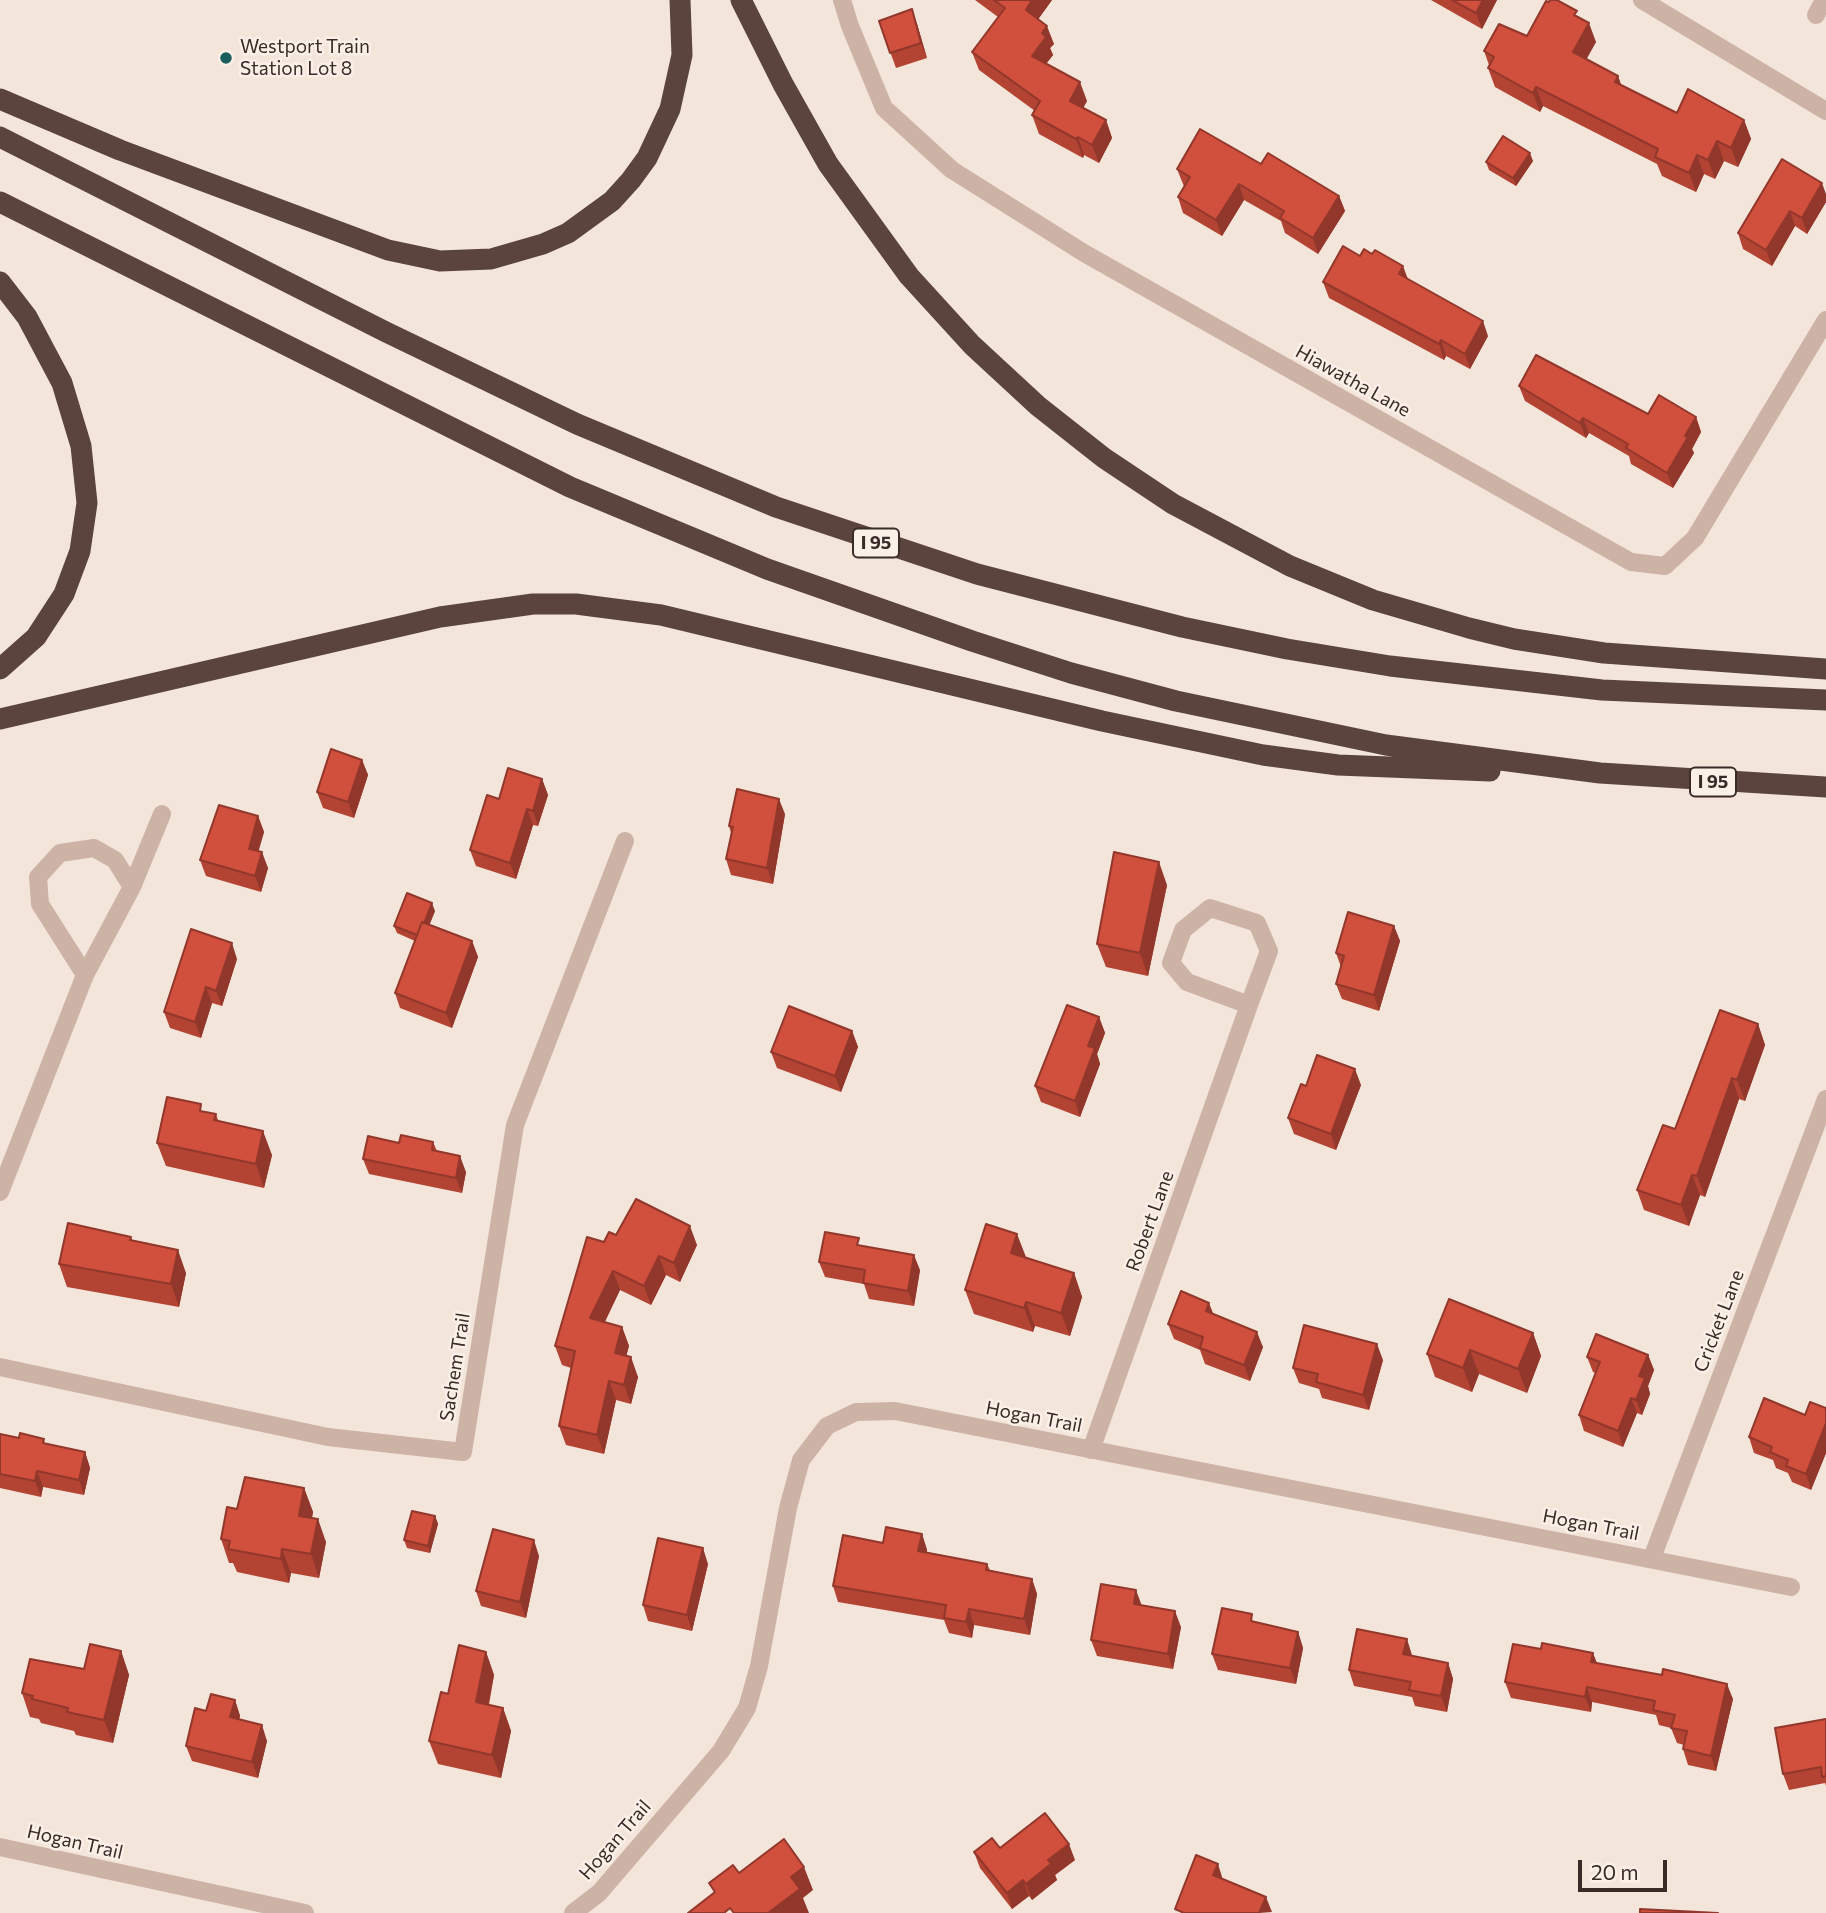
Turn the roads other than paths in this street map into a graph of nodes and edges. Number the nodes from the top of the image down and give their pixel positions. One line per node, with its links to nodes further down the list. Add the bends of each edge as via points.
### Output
1 (680, 0): 5 (highway, via 682,46 674,95 659,135 631,180 612,201 568,233 492,258 440,261 388,250 120,150)
2 (741, 0): 12 (highway, via 822,154 909,276 972,345 1038,406 1104,458 1174,504 1290,566 1373,600 1469,628 1604,653)
3 (842, 0): 10 (street, Hiawatha Lane, via 884,108 952,170 1084,253 1631,562 1665,566 1695,538)
4 (1642, 0): 6 (street)
5 (0, 99)
6 (1826, 111)
7 (0, 137): 13 (highway, I 95, via 577,424 776,507 977,574 1182,627 1390,666 1602,690)
8 (0, 202): 15 (highway, I 95, via 570,487 844,597 1058,669 1175,701 1386,745)
9 (0, 282): 11 (highway, via 33,327 62,383 81,446 87,503 80,551 64,594 36,636)
10 (1826, 320)
11 (0, 669)
12 (1826, 669)
13 (1826, 700)
14 (0, 719): 15 (highway, via 440,617 521,605 576,604 674,617 1102,721 1263,755 1408,771)
15 (1600, 772): 16 (highway, I 95)
16 (1826, 787)
17 (162, 814): 19 (street)
18 (625, 841): 24 (street, Sachem Trail, via 515,1125 463,1452 328,1437)
19 (132, 887): 20 (street); 20 (street, via 115,860 94,848 60,853 38,877 40,904)
20 (85, 975): 23 (street)
21 (1249, 1005): 21 (street, Robert Lane, via 1269,951 1257,923 1210,908 1183,930 1171,963 1187,982); 25 (street, Robert Lane)
22 (1826, 1099): 26 (street, Cricket Lane)
23 (0, 1192)
24 (0, 1367)
25 (1091, 1450): 26 (street, Hogan Trail); 30 (street, Hogan Trail, via 895,1411 856,1412 827,1426 801,1460 747,1708 721,1751 599,1893)
26 (1652, 1558): 27 (street, Hogan Trail)
27 (1791, 1587)
28 (0, 1847): 29 (street, Hogan Trail)
29 (305, 1913)
30 (573, 1913)

